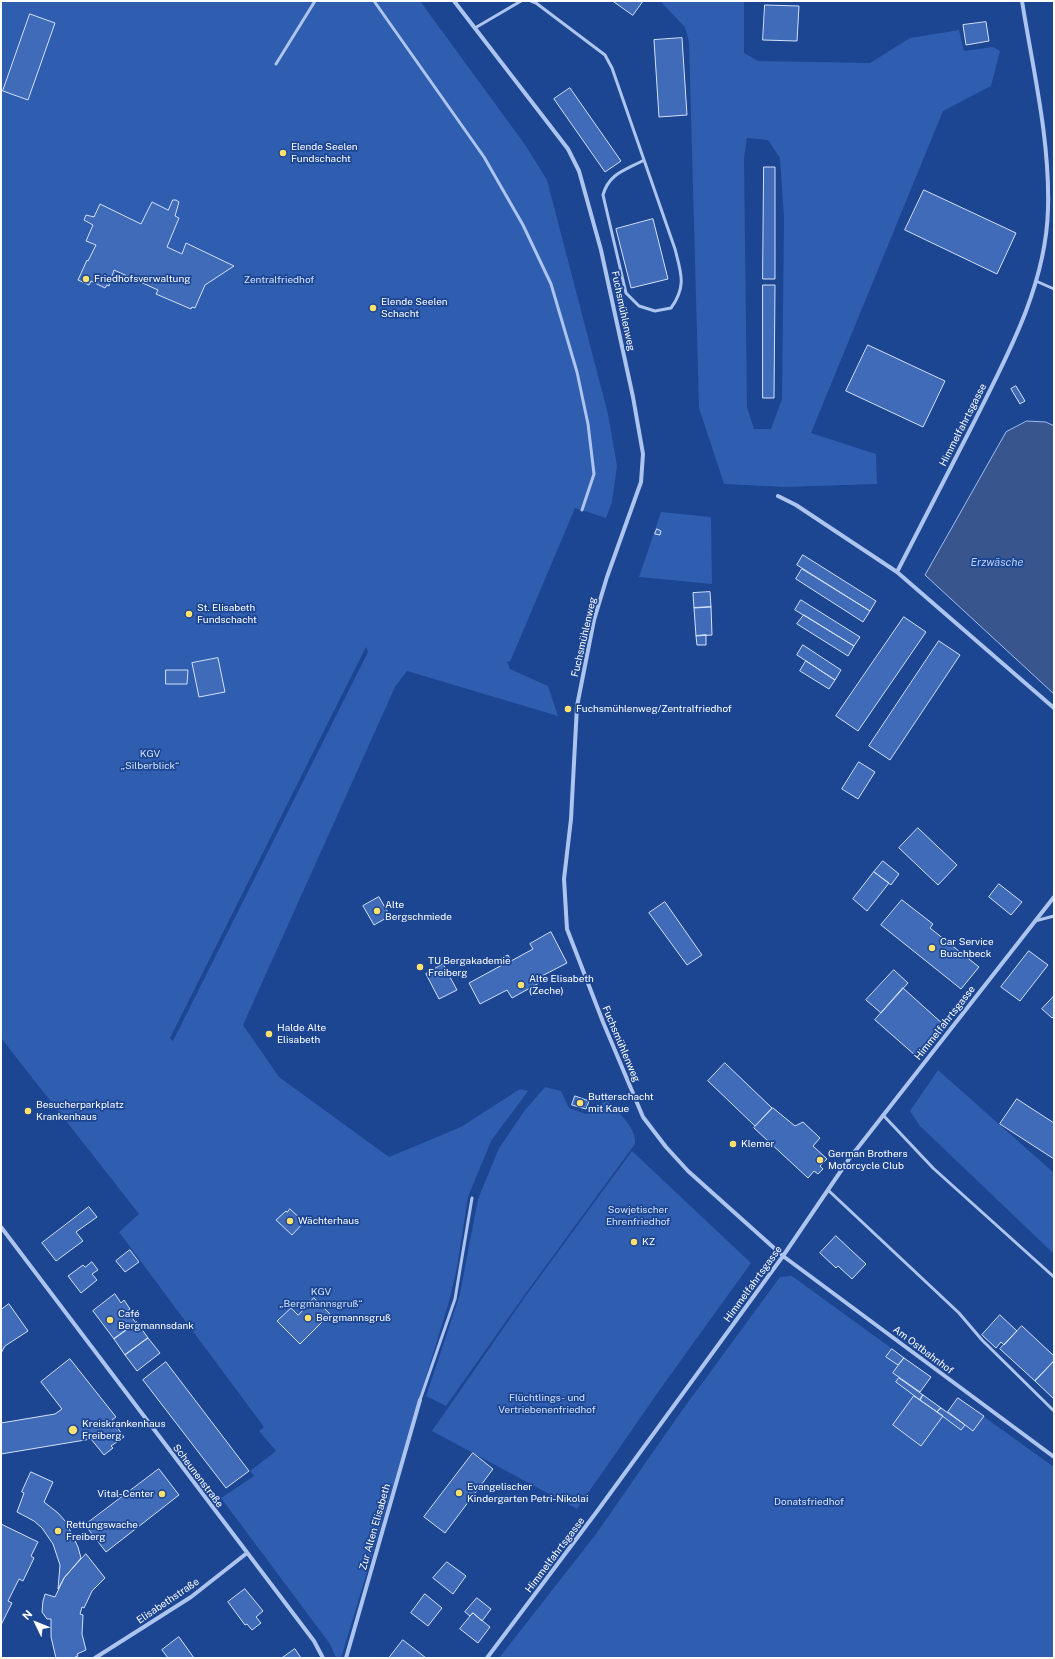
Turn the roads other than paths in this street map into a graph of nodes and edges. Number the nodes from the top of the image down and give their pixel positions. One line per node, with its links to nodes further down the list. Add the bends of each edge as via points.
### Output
1 (315, 1): 8 (lane)
2 (374, 1): 13 (lane, via 484,157 551,284 577,372 588,424 594,474)
3 (454, 1): 7 (street, Fuchsmühlenweg)
4 (521, 1): 7 (lane)
5 (531, 1): 9 (lane, via 605,55 612,68)
6 (1022, 1): 10 (street, Himmelfahrtsgasse, via 1046,144 1048,209 1042,258)
7 (475, 28): 23 (street, Fuchsmühlenweg, via 568,149 579,171 601,250 634,397 643,454 641,482 594,620 577,706 572,819 564,879 567,929 643,1117 666,1148 688,1171)
8 (276, 64)
9 (644, 160): 9 (lane, via 682,276 680,295 671,308 655,311 639,306 626,293 603,195 606,184 612,177)
10 (1036, 281): 11 (lane); 14 (street, Himmelfahrtsgasse, via 1011,348)
11 (1054, 289)
12 (778, 496): 14 (street, via 796,505)
13 (582, 510)
14 (897, 572): 15 (street)
15 (1054, 708)
16 (1054, 897): 18 (street, Himmelfahrtsgasse)
17 (1054, 916): 18 (lane)
18 (1034, 922): 19 (street, Himmelfahrtsgasse)
19 (882, 1115): 20 (street, Himmelfahrtsgasse); 24 (lane, via 933,1168)
20 (828, 1190): 23 (street, Himmelfahrtsgasse); 26 (lane, via 959,1313 982,1340)
21 (472, 1198): 25 (lane, via 455,1299)
22 (1, 1227): 28 (street, Scheunenstraße)
23 (783, 1256): 27 (street, Am Ostbahnhof); 32 (street, Himmelfahrtsgasse)
24 (1054, 1277)
25 (420, 1400): 31 (street, Zur Alten Elisabeth)
26 (1054, 1411)
27 (1054, 1457)
28 (247, 1553): 29 (street, Elisabethstraße, via 191,1597); 30 (street, Scheunenstraße, via 314,1641)
29 (95, 1658)
30 (323, 1658)
31 (346, 1658)
32 (487, 1658)

